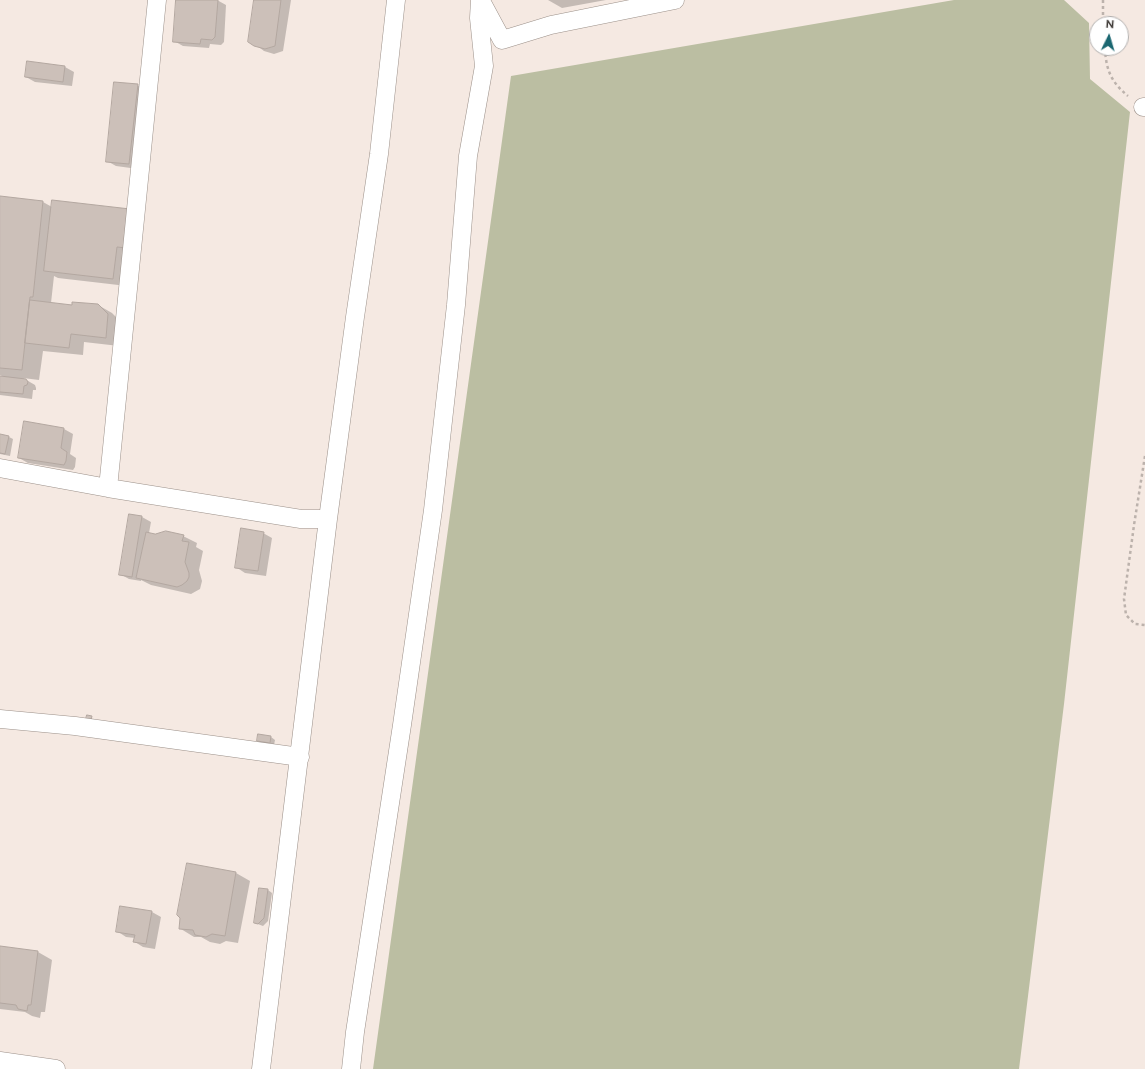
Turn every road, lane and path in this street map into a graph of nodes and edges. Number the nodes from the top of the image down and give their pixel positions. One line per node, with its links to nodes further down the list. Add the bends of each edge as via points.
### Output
1 (157, 0): 11 (street)
2 (396, 0): 12 (street, via 379,154)
3 (480, 0): 4 (street, via 502,40 551,25); 19 (street, via 479,18 484,66 468,156 456,305 433,510)
4 (676, 0)
5 (1103, 0): 6 (path)
6 (1103, 16)
7 (1106, 56): 8 (path, via 1113,80 1125,94)
8 (1144, 107)
9 (1145, 456): 13 (path, via 1124,599 1126,615 1134,624)
10 (0, 468): 11 (street)
11 (108, 488): 12 (street, via 301,519)
12 (328, 518): 15 (street)
13 (1145, 625)
14 (0, 719): 15 (street, via 75,726)
15 (300, 757): 18 (street)
16 (0, 1062): 17 (street)
17 (56, 1069)
18 (261, 1069)
19 (351, 1069)

